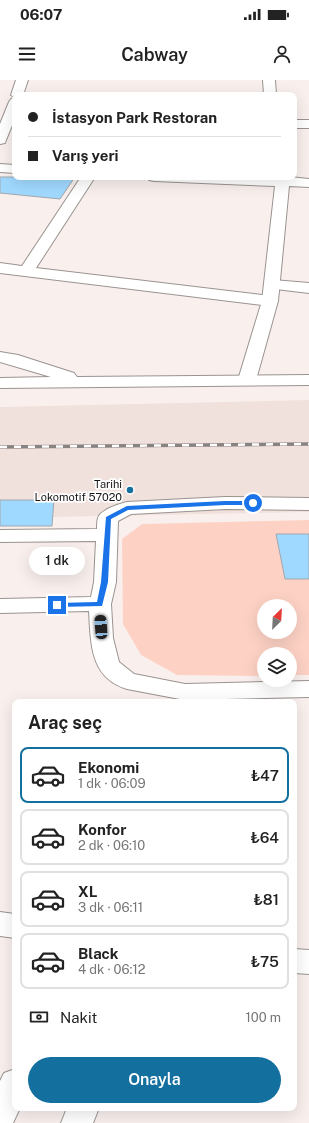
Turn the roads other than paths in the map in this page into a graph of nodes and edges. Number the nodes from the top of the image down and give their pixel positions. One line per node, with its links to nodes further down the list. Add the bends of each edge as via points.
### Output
1 (22, 80): 3 (street)
2 (269, 80): 4 (street)
3 (19, 92)
4 (270, 92)
5 (0, 103): 6 (street)
6 (12, 103)
7 (12, 110): 10 (street)
8 (297, 124): 9 (street)
9 (309, 124)
10 (0, 140)
11 (0, 160): 12 (street)
12 (12, 161)
13 (0, 168): 14 (street)
14 (12, 169)
15 (309, 175): 16 (street)
16 (297, 177)
17 (86, 180): 22 (street)
18 (287, 180): 24 (street)
19 (296, 180): 20 (street)
20 (309, 183)
21 (0, 268): 22 (street)
22 (26, 272): 24 (street)
23 (309, 288): 24 (street)
24 (271, 293): 26 (street)
25 (0, 357): 28 (street)
26 (246, 380): 27 (street); 28 (street)
27 (309, 380)
28 (85, 382): 29 (street)
29 (0, 383)
30 (309, 504): 31 (street, via 225,503 127,508 108,518)
31 (107, 534): 32 (street); 33 (street, via 105,582)
32 (0, 536)
33 (100, 604): 34 (street); 37 (street, via 102,638 108,666 127,681)
34 (0, 606)
35 (309, 689): 36 (street)
36 (247, 696): 37 (street)
37 (183, 697)
38 (0, 924): 39 (street)
39 (12, 926)
40 (297, 961): 41 (street)
41 (309, 962)
42 (12, 1090): 44 (street)
43 (82, 1111): 45 (street)
44 (0, 1118)
45 (77, 1123)

